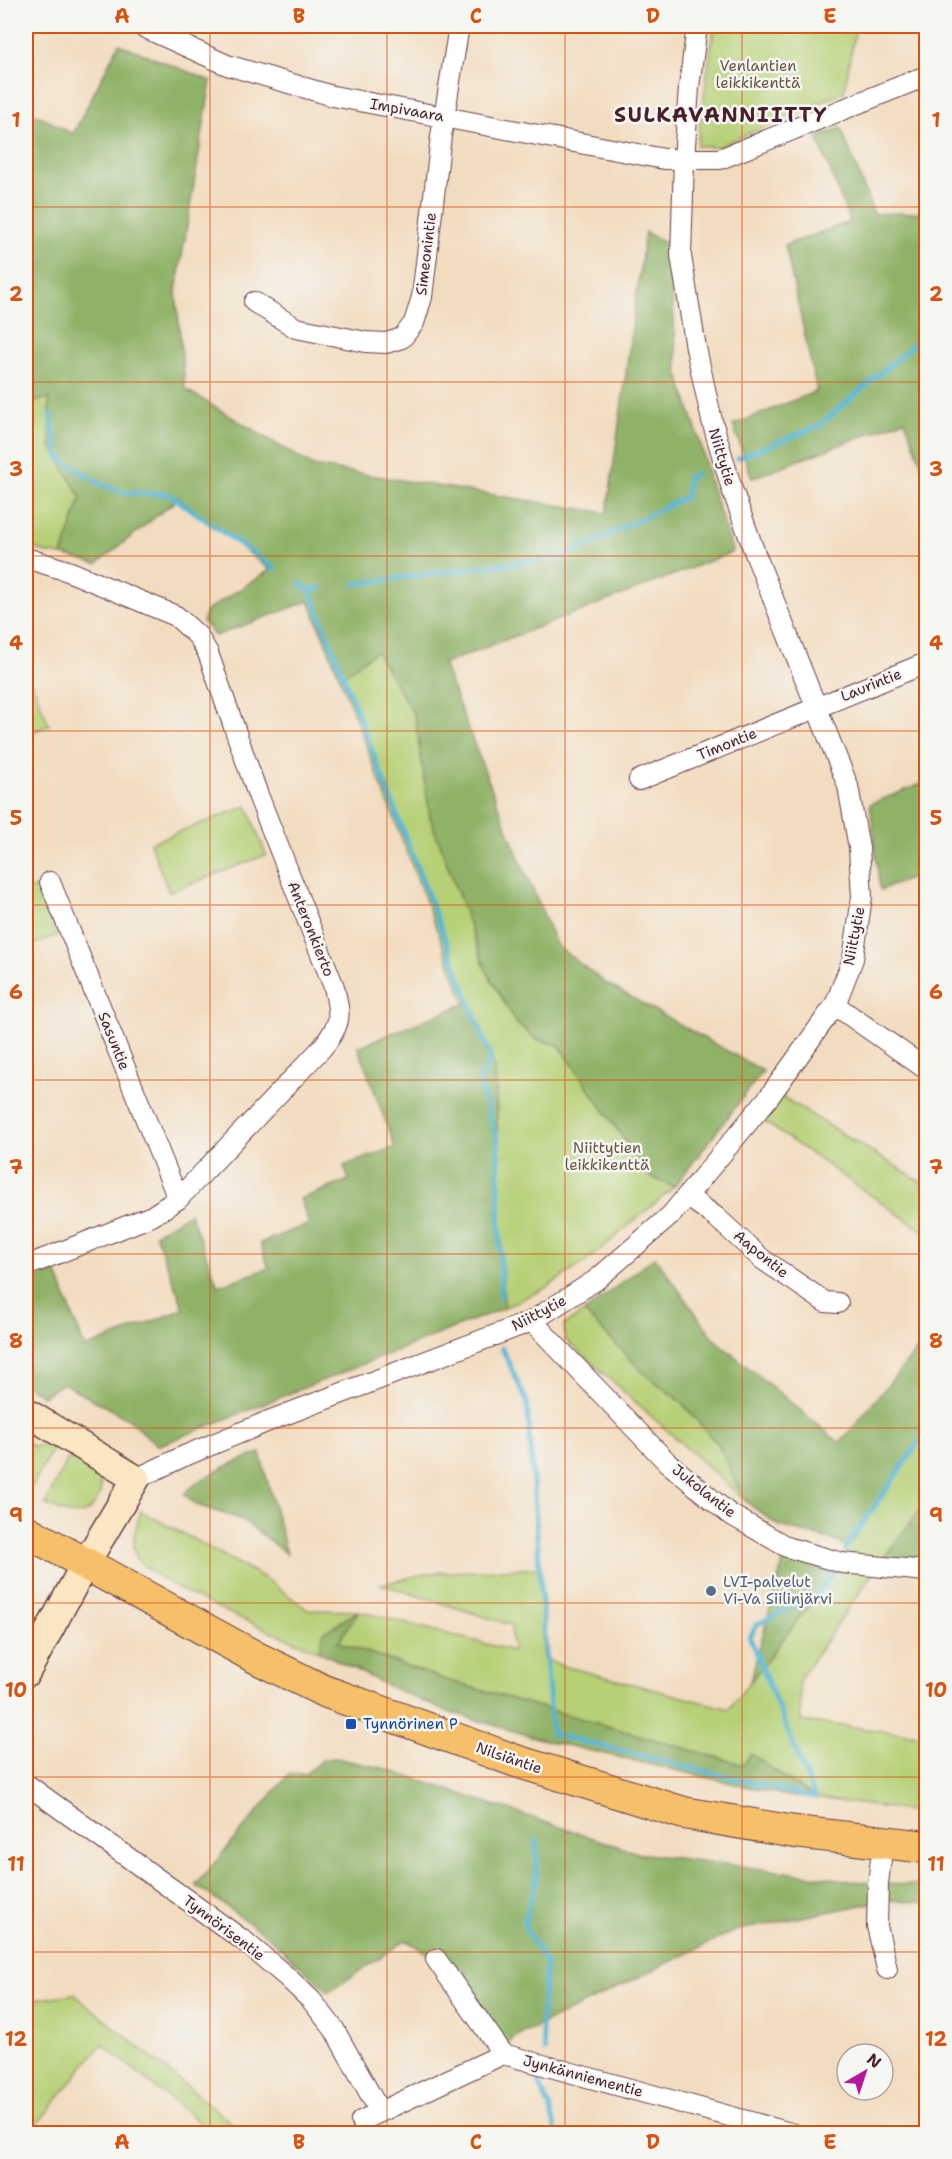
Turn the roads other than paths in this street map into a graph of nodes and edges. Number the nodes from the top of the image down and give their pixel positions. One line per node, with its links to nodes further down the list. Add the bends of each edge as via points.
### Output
1 (141, 26): 5 (street, Impivaara, via 227,65 280,81 333,96)
2 (459, 26): 5 (street)
3 (697, 26): 6 (street, Niittytie)
4 (927, 76): 6 (street, Impivaara, via 720,159)
5 (444, 117): 6 (street, Impivaara); 7 (street, Simeonintie, via 422,297 414,323 402,338 386,343 366,342 296,328)
6 (684, 160): 10 (street, Niittytie, via 681,256 711,421 756,556)
7 (254, 302)
8 (26, 558): 16 (street, Anteronkierto, via 48,563 176,616 198,636 208,653 258,795 334,987 340,1013 336,1029)
9 (927, 663): 10 (street, Laurintie)
10 (816, 708): 11 (street, Timontie); 13 (street, Niittytie, via 848,786 860,848 862,897 853,959)
11 (639, 780)
12 (50, 882): 16 (street, Sasuntie)
13 (835, 1005): 14 (street); 15 (street, Niittytie, via 769,1097)
14 (927, 1069)
15 (687, 1196): 18 (street, Aapontie, via 762,1258 825,1302); 19 (street, Niittytie, via 671,1215 596,1280)
16 (178, 1199): 17 (street, Anteronkierto, via 152,1216)
17 (26, 1266)
18 (838, 1303)
19 (532, 1321): 21 (street, Niittytie, via 266,1422); 24 (street, Jukolantie, via 667,1462 728,1513 787,1547 842,1563)
20 (26, 1412): 21 (street)
21 (136, 1479): 23 (street)
22 (26, 1531): 23 (main road, Nilsiäntie)
23 (85, 1564): 25 (street); 27 (main road, Nilsiäntie, via 324,1691 516,1761 684,1813)
24 (927, 1571)
25 (26, 1673)
26 (26, 1784): 32 (street, Tynnörisentie, via 288,1977 334,2029)
27 (883, 1842): 28 (main road, Nilsiäntie); 30 (street, via 877,1926)
28 (927, 1847)
29 (436, 1959): 31 (street)
30 (887, 1969)
31 (503, 2054): 32 (street, Jynkänniementie); 34 (street, Jynkänniementie)
32 (380, 2112): 33 (street, Jynkänniementie)
33 (361, 2121)
34 (794, 2133)

